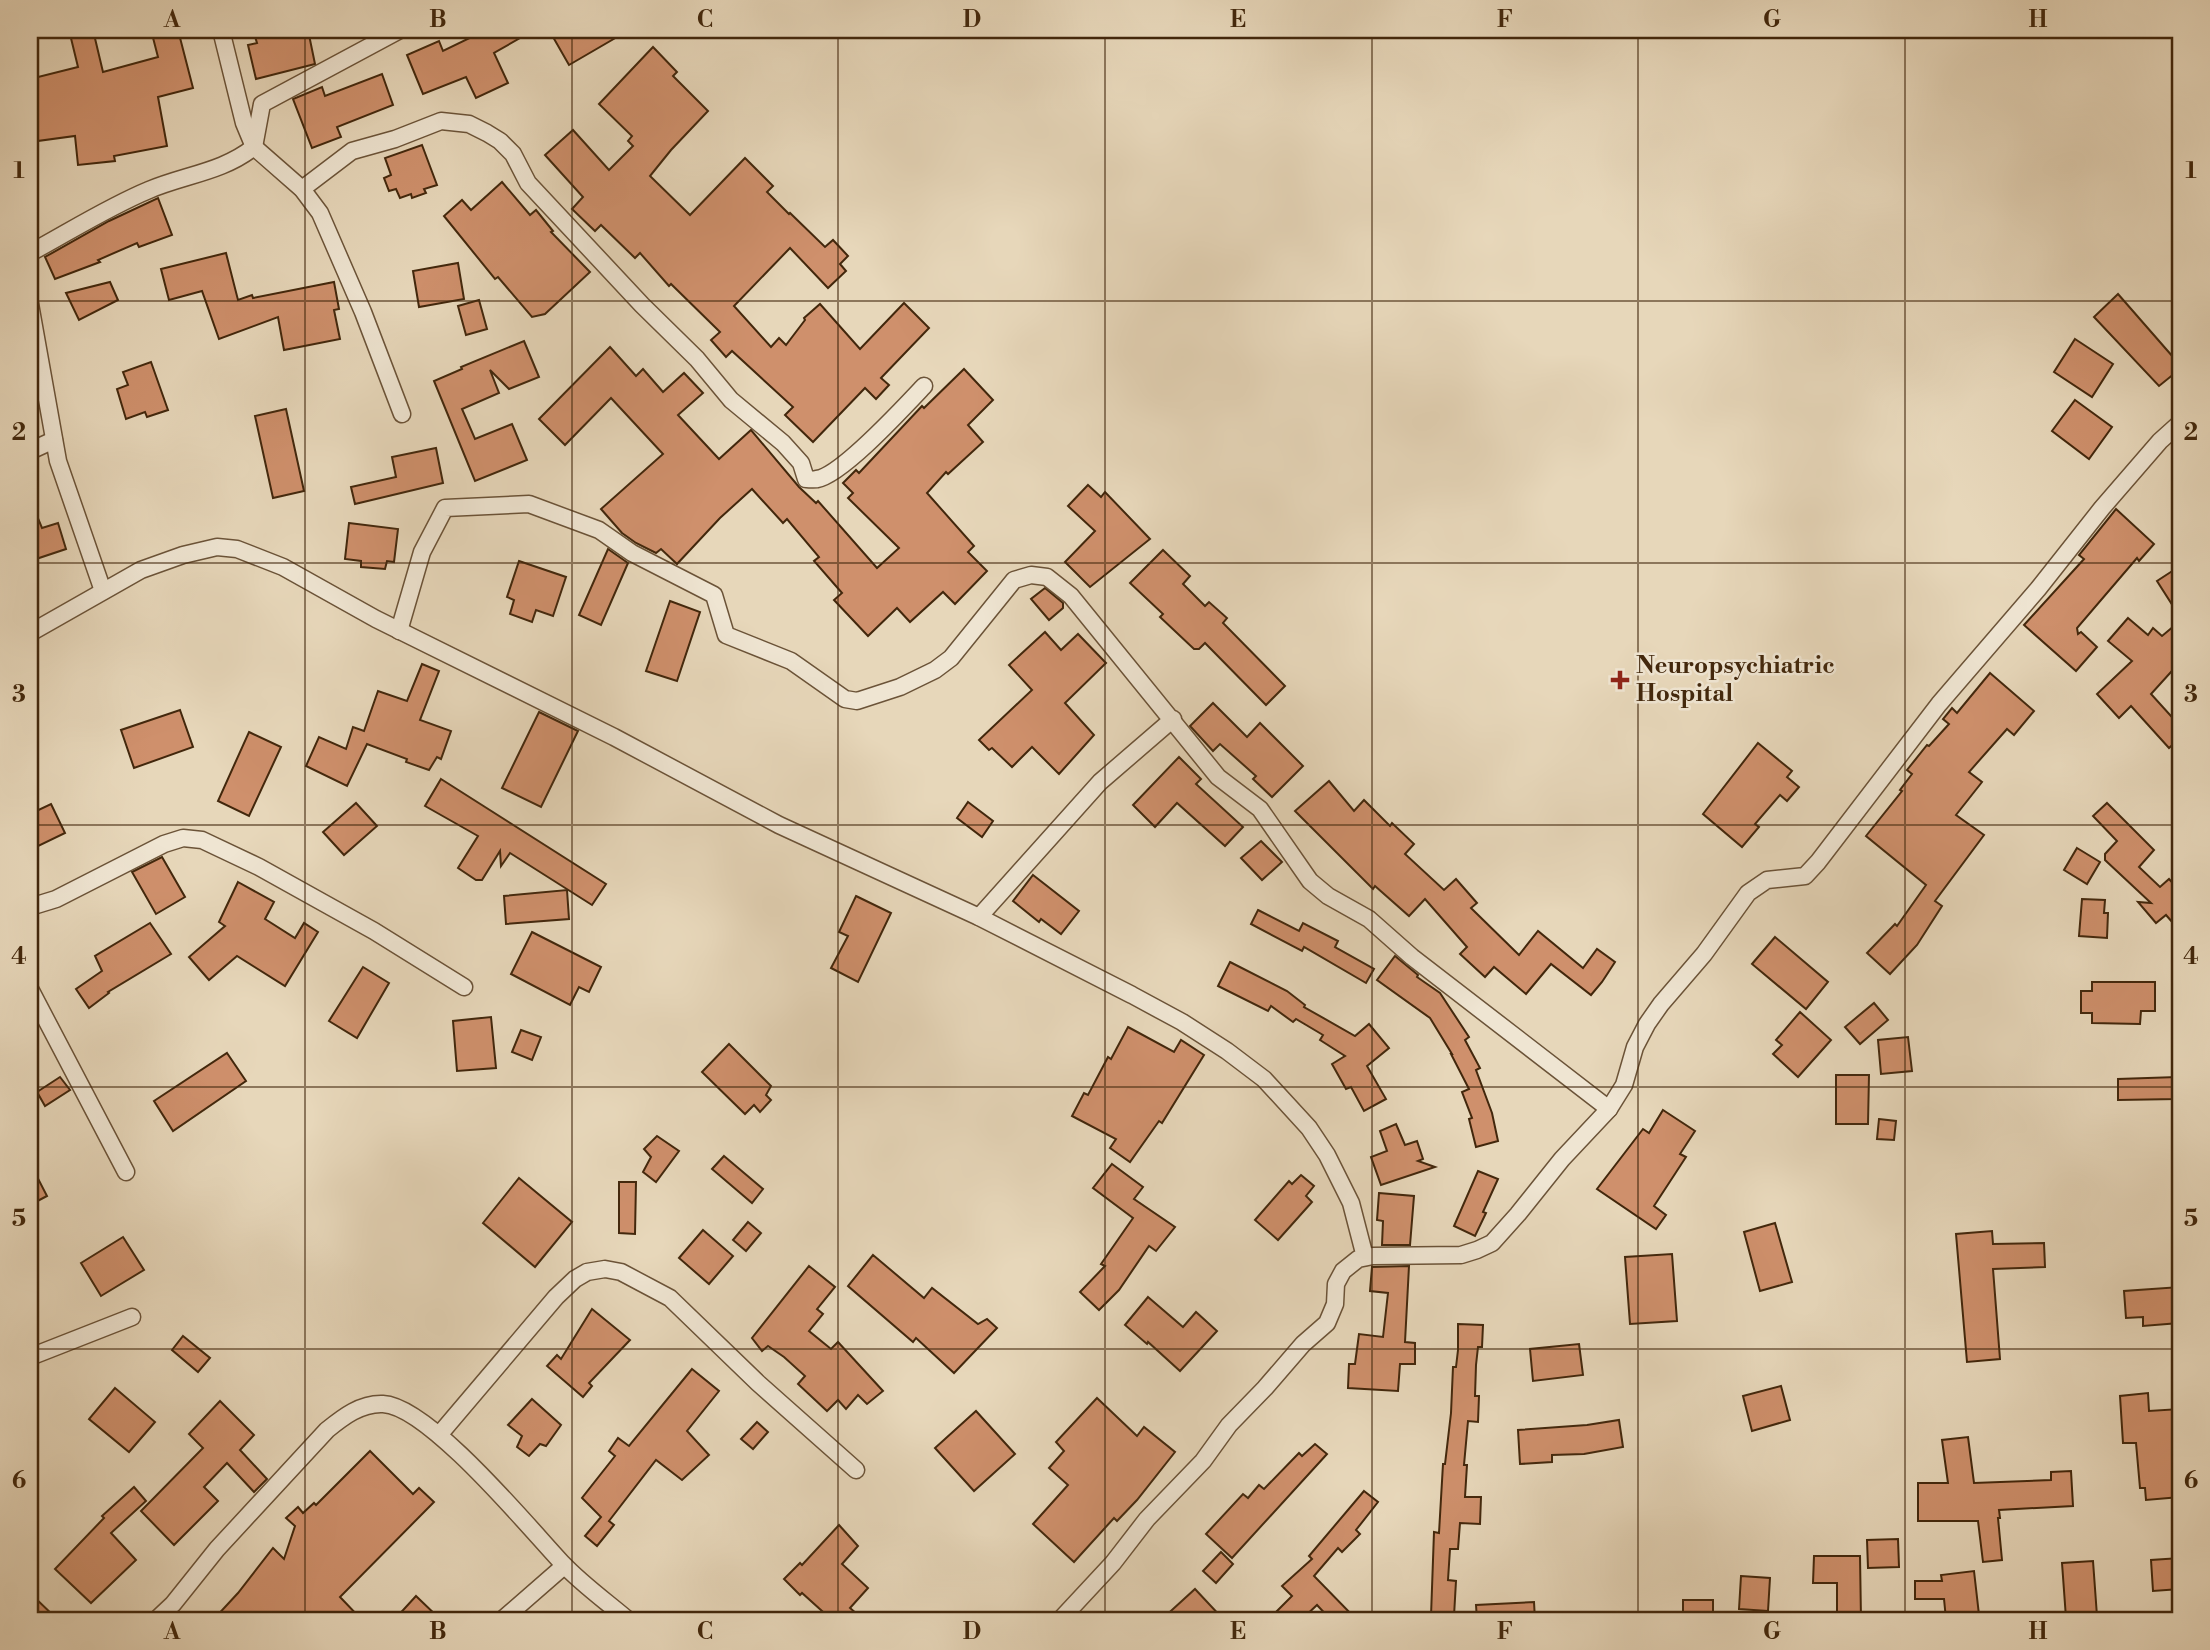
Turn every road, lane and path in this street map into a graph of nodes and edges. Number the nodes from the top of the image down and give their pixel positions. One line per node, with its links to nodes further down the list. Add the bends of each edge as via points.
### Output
1 (221, 30): 3 (street)
2 (400, 30): 3 (street, via 262,104)
3 (254, 147): 4 (street); 5 (street, via 210,171 149,190)
4 (302, 189): 8 (street, via 352,151 441,121 469,124 500,141 528,183 697,359 730,400 783,443 801,463 806,479 816,480 836,470); 9 (street, via 320,213)
5 (30, 253)
6 (30, 304): 7 (street)
7 (32, 327): 11 (street)
8 (924, 386)
9 (402, 414)
10 (2180, 423): 21 (street, via 2102,508 1939,704 1818,862 1805,876 1767,880 1748,893 1647,1024)
11 (54, 440): 12 (street); 13 (street)
12 (30, 451)
13 (103, 591): 14 (street, via 141,570 183,555 217,547 237,549 283,567); 15 (street)
14 (399, 631): 16 (street, via 422,552 445,508 528,504 599,530 632,553 714,595 726,635 791,662 845,699 857,701 935,670 951,658 1014,580 1047,577 1071,596); 18 (street, via 779,825)
15 (30, 633)
16 (1172, 719): 18 (street, via 1100,782); 21 (street, via 1218,777 1260,809 1310,881 1369,919)
17 (30, 907): 19 (street, via 56,899 164,844 183,838 202,840 374,931)
18 (979, 917): 23 (street, via 1182,1022 1264,1079 1328,1155 1351,1203)
19 (464, 988)
20 (30, 989): 22 (street)
21 (1609, 1109): 23 (street, via 1484,1248 1461,1255)
22 (126, 1172)
23 (1365, 1257): 32 (street, via 1349,1264 1339,1276 1327,1323 1229,1425 1203,1461)
24 (132, 1317): 25 (street)
25 (30, 1357)
26 (439, 1435): 27 (street, via 556,1297 587,1272 605,1269 621,1272 670,1298); 28 (street); 29 (street, via 403,1409 383,1404 346,1415 318,1439)
27 (856, 1470)
28 (565, 1566): 30 (street); 31 (street)
29 (156, 1620)
30 (502, 1620)
31 (628, 1620)
32 (1060, 1620)

